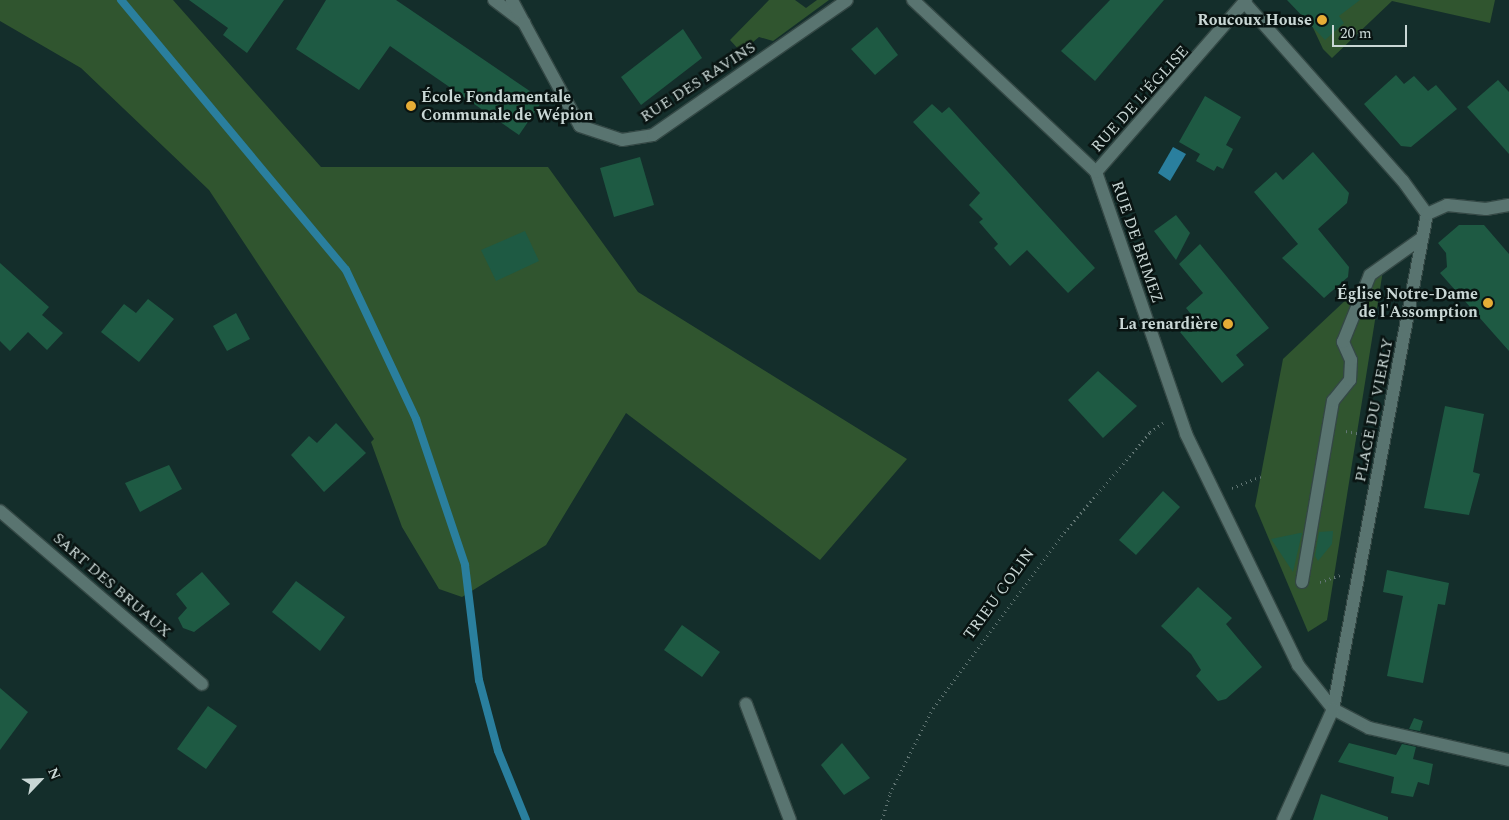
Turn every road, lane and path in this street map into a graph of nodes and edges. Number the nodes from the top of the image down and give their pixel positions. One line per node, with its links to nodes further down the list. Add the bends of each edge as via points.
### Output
1 (494, 0): 6 (street)
2 (512, 0): 6 (street, RUE DES RAVINS)
3 (847, 0): 6 (street, RUE DES RAVINS, via 653,135 622,140 580,126)
4 (913, 0): 7 (street, RUE DE BRIMEZ)
5 (1245, 1): 7 (street, RUE DE L'ÉGLISE); 9 (street, via 1403,181)
6 (524, 23)
7 (1096, 172): 11 (street, RUE DE BRIMEZ)
8 (1509, 205): 9 (street, via 1486,209 1447,205)
9 (1427, 214): 10 (street, PLACE DU VIERLY)
10 (1422, 238): 19 (street, via 1370,275 1343,342 1351,360 1350,380 1332,401); 22 (street, PLACE DU VIERLY)
11 (1178, 413): 15 (street, RUE DE BRIMEZ); 25 (path, TRIEU COLIN, via 1150,432 1061,536 933,708 890,793)
12 (1355, 434): 13 (path)
13 (1362, 435)
14 (1261, 476): 15 (path)
15 (1215, 495): 22 (street, RUE DE BRIMEZ, via 1298,666)
16 (0, 511): 20 (street, SART DES BRUAUX)
17 (1333, 578): 18 (path)
18 (1327, 580)
19 (1302, 582)
20 (202, 684)
21 (746, 704): 24 (street)
22 (1333, 709): 23 (street, via 1369,728); 26 (street, PLACE DU VIERLY)
23 (1509, 760)
24 (790, 820)
25 (882, 820)
26 (1283, 820)

